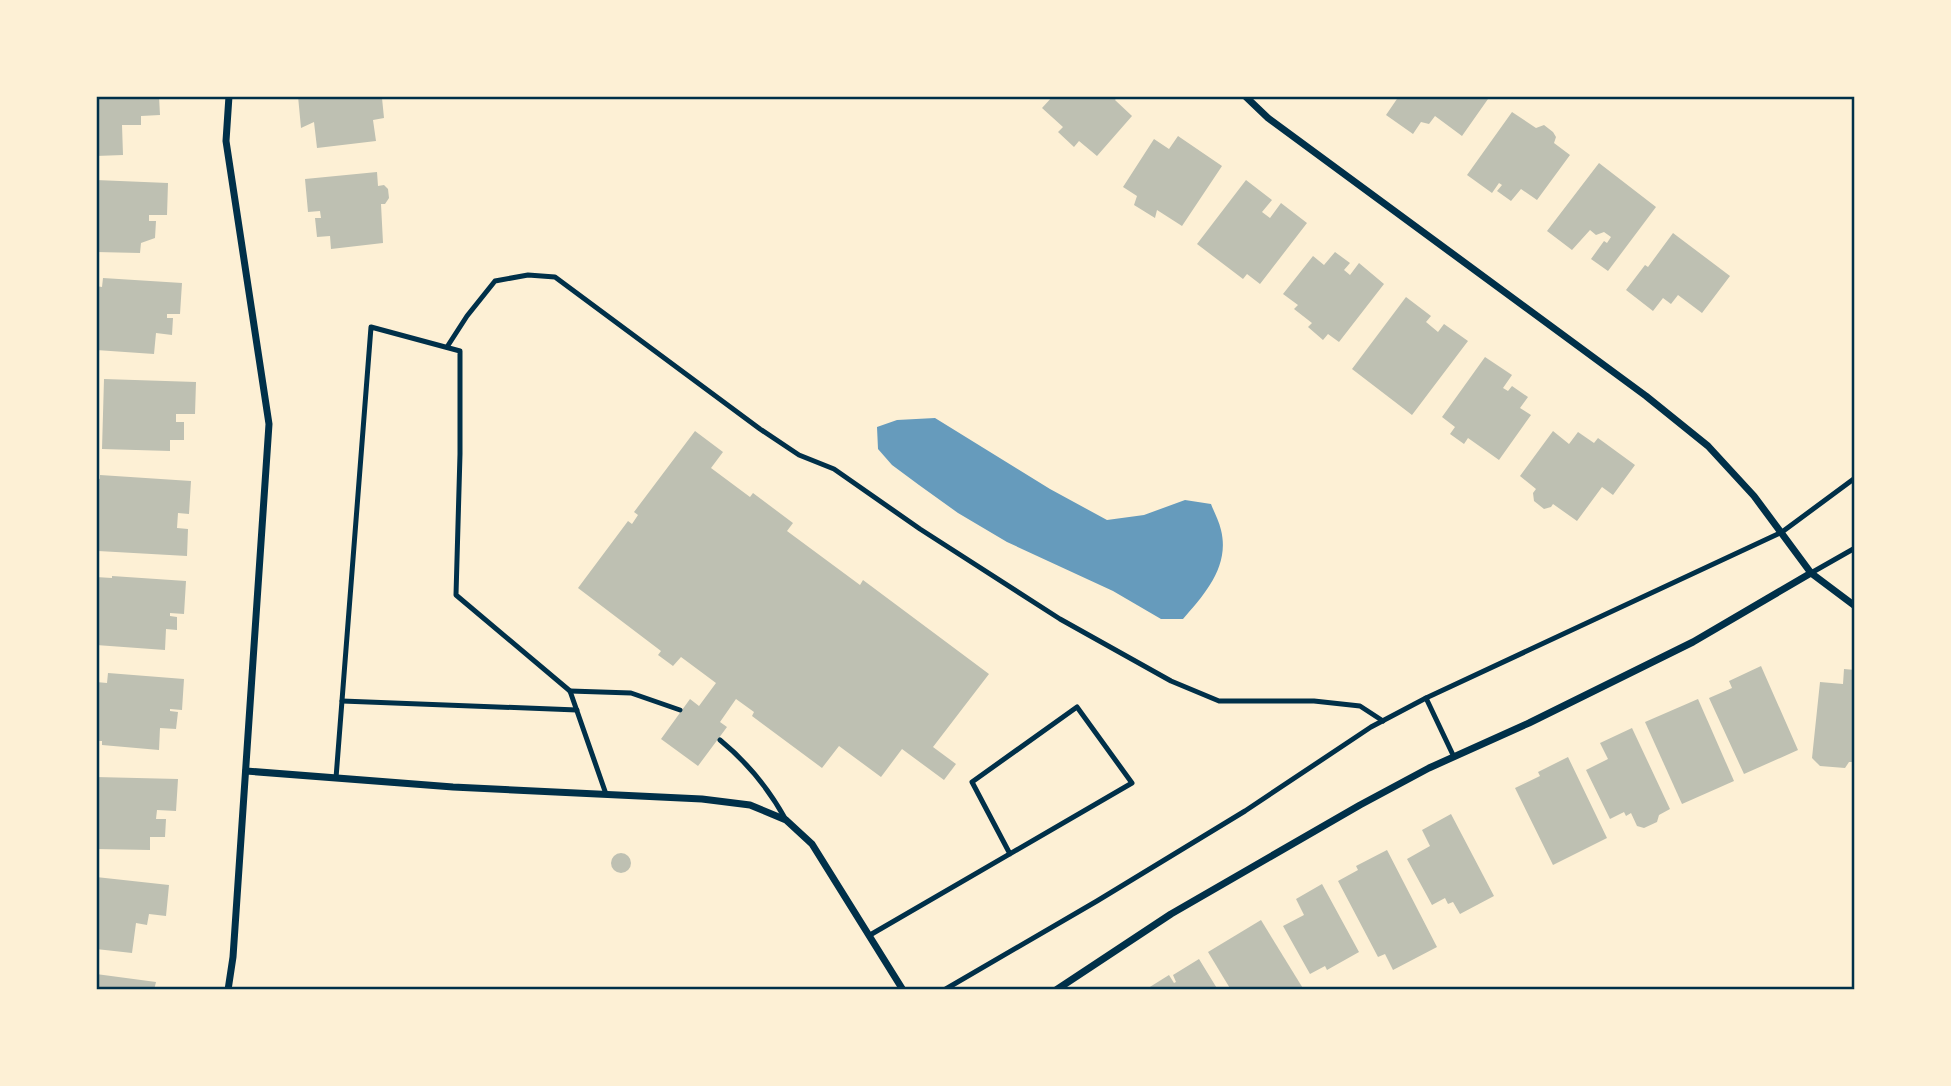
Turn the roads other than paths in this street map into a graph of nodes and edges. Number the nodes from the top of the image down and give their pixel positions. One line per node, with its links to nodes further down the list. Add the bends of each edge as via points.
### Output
1 (229, 96): 17 (street, via 226,141 269,424)
2 (1245, 96): 5 (street, via 1268,118 1698,437)
3 (447, 347): 9 (lane, via 460,351 456,595); 11 (lane, via 371,327); 14 (lane, via 495,281 528,275 555,277 789,449 834,469 1060,619 1171,681 1219,701 1360,705)
4 (1855, 478): 5 (lane)
5 (1782, 532): 7 (street); 10 (lane)
6 (1855, 548): 7 (lane)
7 (1811, 573): 8 (street); 16 (street, via 1693,642)
8 (1855, 606)
9 (570, 691): 12 (lane); 13 (lane, via 631,693)
10 (1426, 698): 14 (lane); 16 (lane)
11 (342, 701): 12 (lane); 18 (lane)
12 (577, 710): 19 (lane)
13 (680, 710)
14 (1384, 721): 25 (lane, via 1245,811)
15 (720, 740): 20 (lane, via 744,760)
16 (1454, 757): 26 (street, via 1360,805 1171,914)
17 (246, 771): 18 (street); 23 (street)
18 (336, 778): 19 (street)
19 (606, 794): 20 (street, via 750,805)
20 (786, 820): 22 (street, via 812,844)
21 (1010, 854): 21 (lane, via 1132,783 1077,707 972,782); 22 (lane)
22 (870, 935): 24 (street)
23 (228, 990)
24 (903, 990)
25 (944, 990)
26 (1056, 990)

